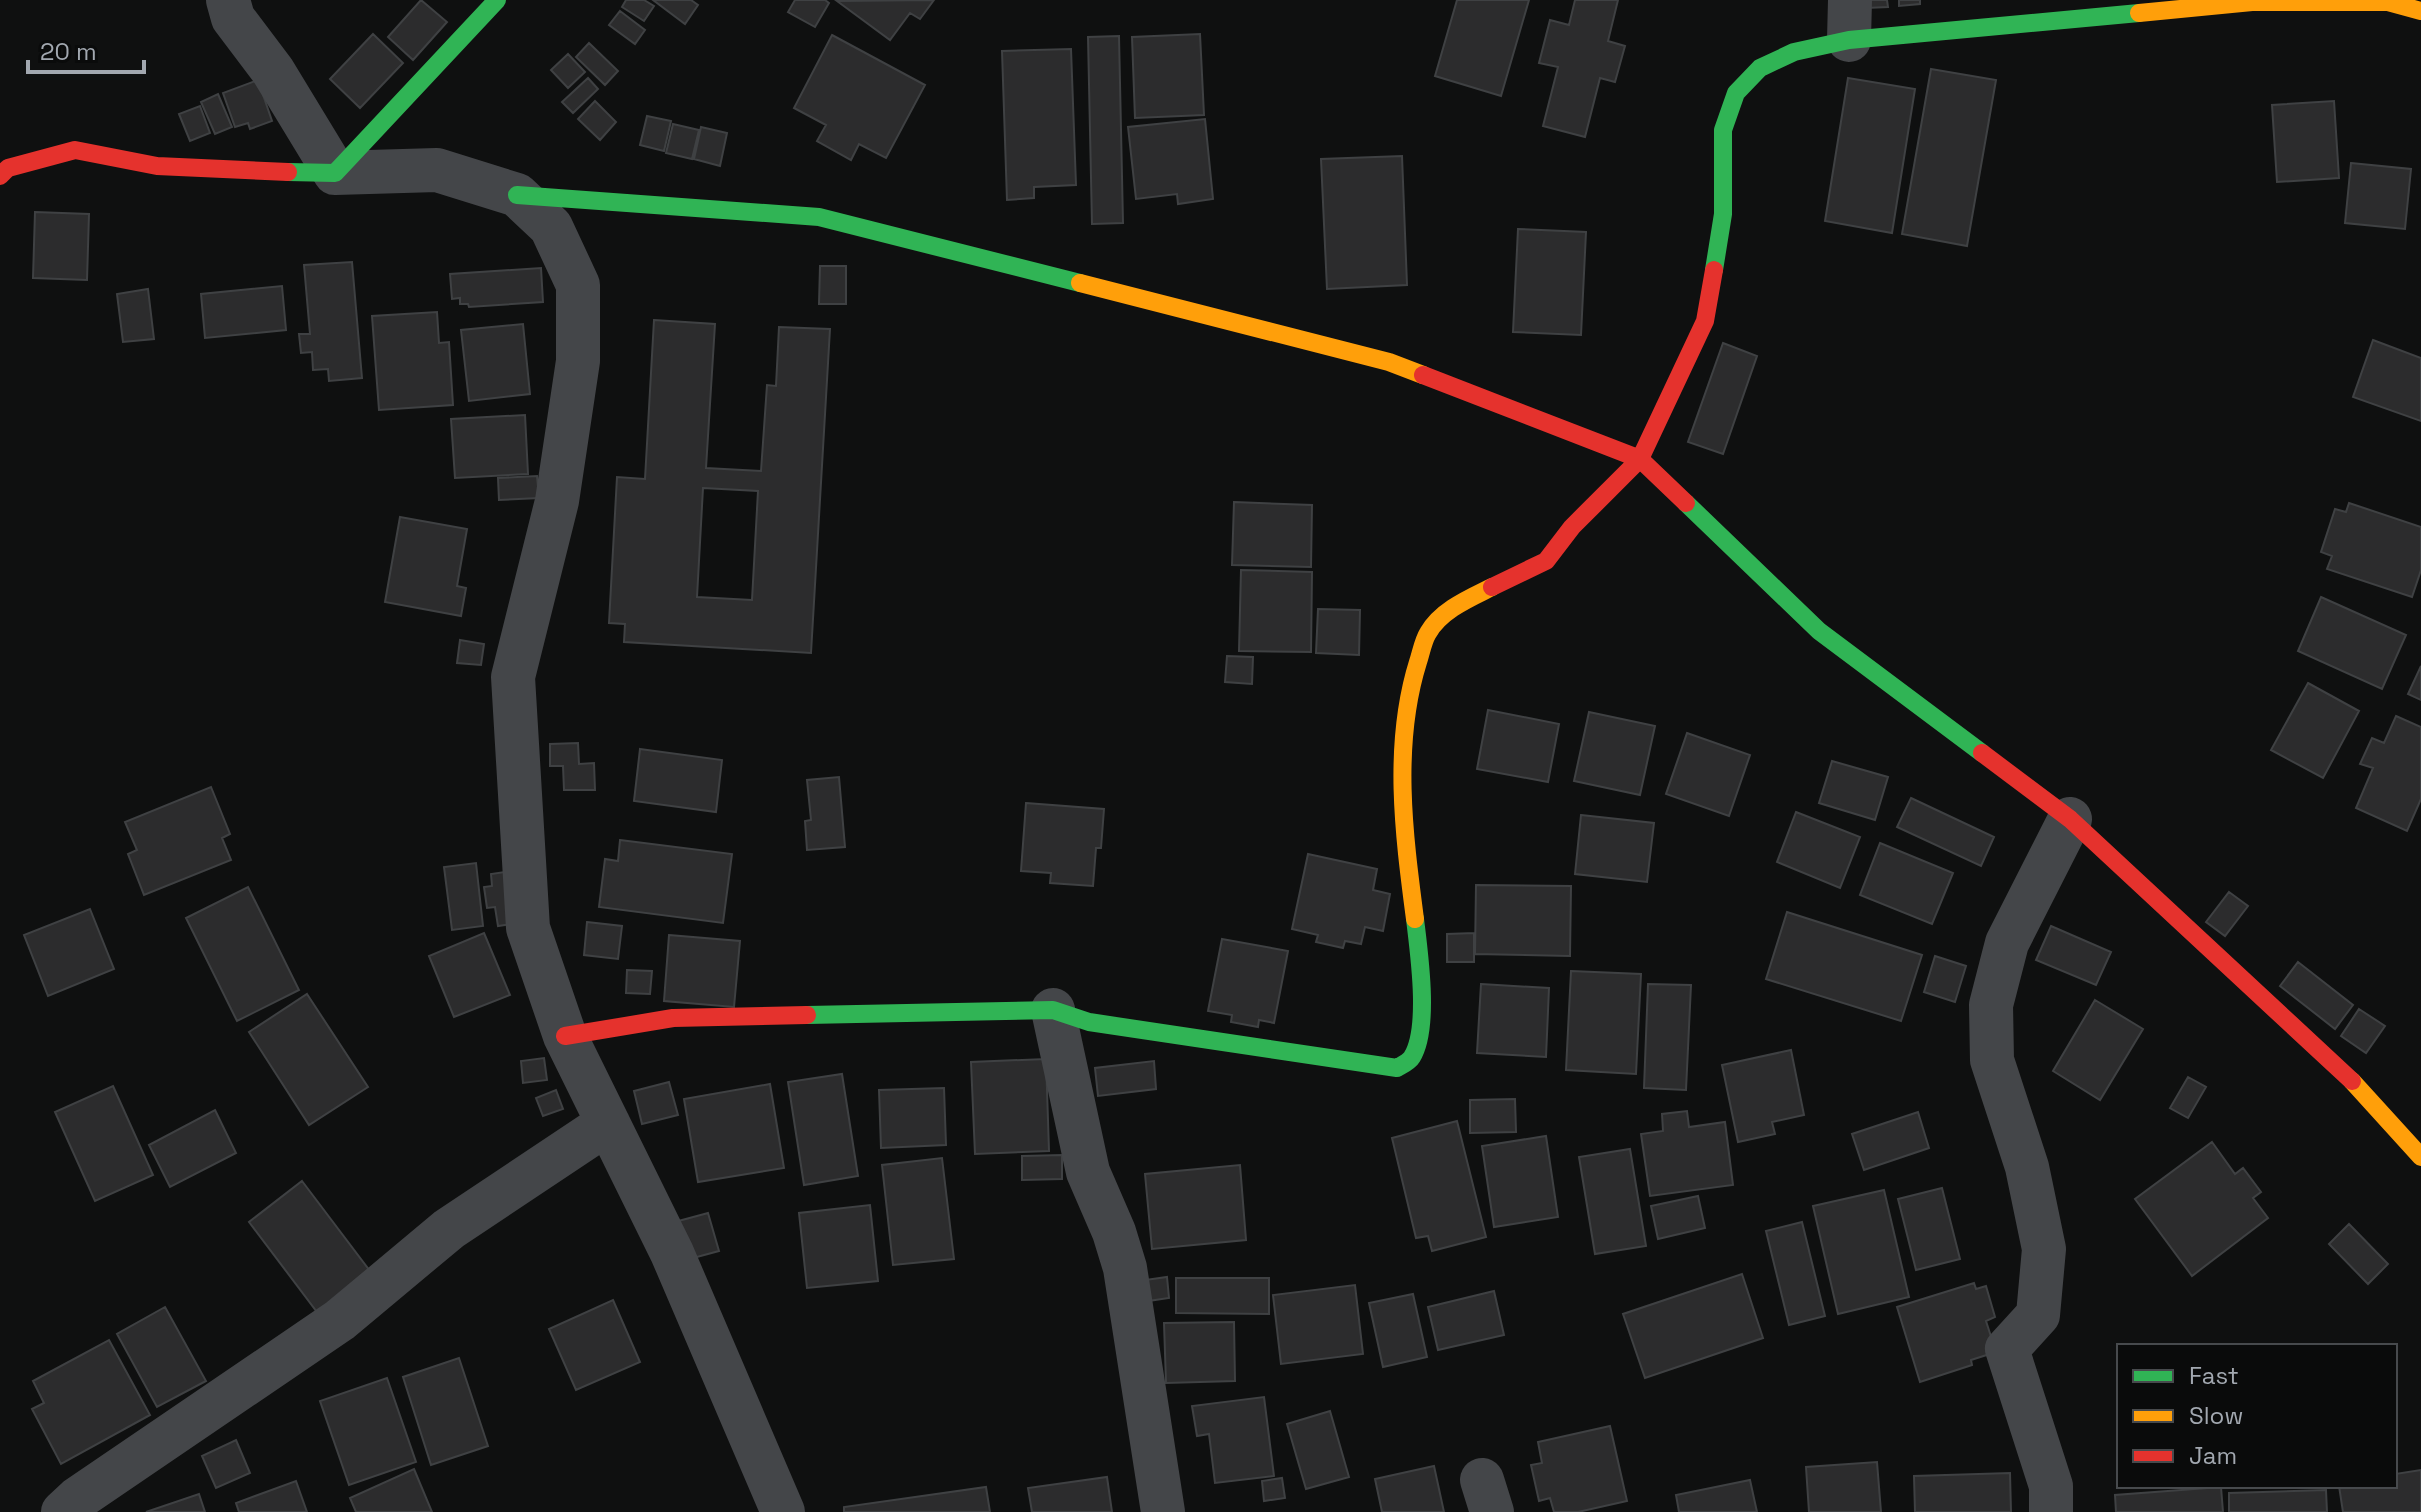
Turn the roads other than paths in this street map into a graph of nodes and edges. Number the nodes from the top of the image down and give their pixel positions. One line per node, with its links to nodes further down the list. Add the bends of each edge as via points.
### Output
1 (228, 0): 6 (street, via 233,18 273,71)
2 (497, 0): 6 (street)
3 (2388, 1): 4 (street); 5 (street)
4 (2421, 11)
5 (1850, 20): 9 (street, via 1760,68 1736,93 1723,130 1723,214 1705,321)
6 (335, 173): 7 (street, via 157,166 75,150 8,168); 8 (street, via 437,170)
7 (0, 176)
8 (517, 195): 9 (street, via 819,217 1389,362); 12 (street, via 551,227 578,285 578,361 557,501 513,677 528,928)
9 (1640, 459): 10 (street, via 1819,631); 11 (street, via 1546,561 1455,606 1428,632 1410,689 1403,772 1404,837 1423,983 1418,1042 1411,1060 1397,1068 1089,1022)
10 (2070, 819): 14 (street, via 2354,1083); 18 (street, via 2007,943 1991,1005 1992,1060 2027,1167 2044,1249 2038,1315 2007,1349 2051,1486)
11 (1053, 1010): 12 (street, via 673,1018); 17 (street, via 1088,1172 1125,1268)
12 (565, 1036): 13 (street)
13 (608, 1123): 15 (street, via 449,1229 340,1320); 16 (street, via 672,1253)
14 (2421, 1157)
15 (63, 1512)
16 (783, 1512)
17 (1163, 1512)
18 (2051, 1512)

